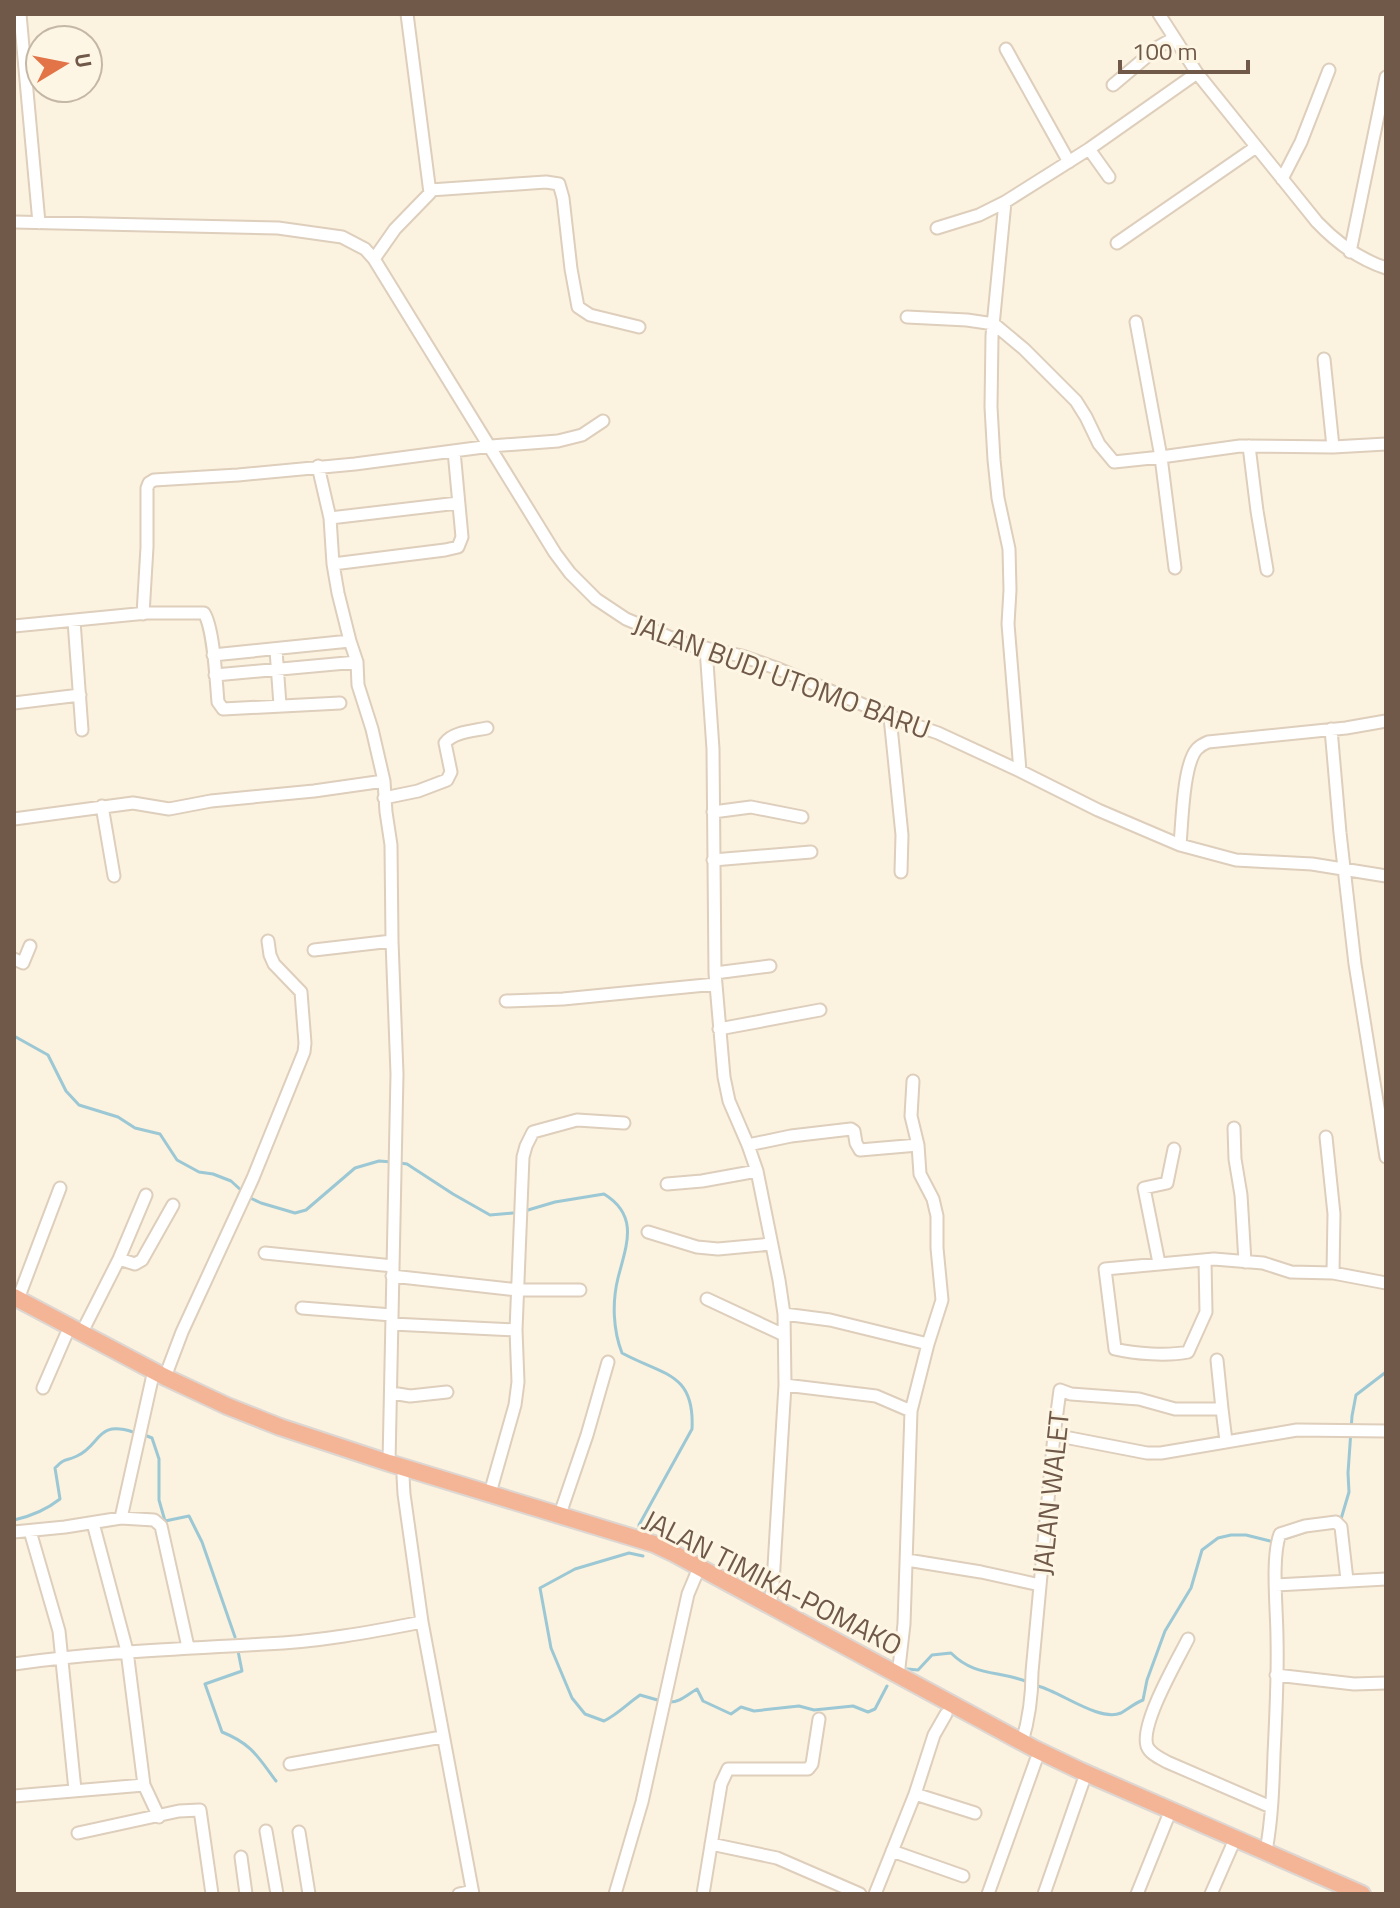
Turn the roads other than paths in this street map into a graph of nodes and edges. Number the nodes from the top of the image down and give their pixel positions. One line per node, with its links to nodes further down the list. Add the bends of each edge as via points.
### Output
1 (20, 14): 18 (street)
2 (407, 14): 15 (street)
3 (1159, 14): 4 (street)
4 (1174, 38): 7 (street); 9 (street)
5 (1006, 49): 12 (street)
6 (1329, 70): 14 (street)
7 (1197, 73): 10 (street); 11 (street)
8 (1386, 77): 21 (street)
9 (1113, 85)
10 (1256, 147): 14 (street); 20 (street)
11 (1089, 149): 12 (street); 13 (street)
12 (1069, 162): 16 (street)
13 (1109, 177)
14 (1282, 179): 21 (street)
15 (430, 190): 22 (street); 27 (street, via 559,184 578,307)
16 (1005, 202): 19 (street); 26 (street)
17 (14, 222): 18 (street, JALAN BUDI UTOMO BARU)
18 (39, 223): 22 (street, JALAN BUDI UTOMO BARU, via 278,228 342,237)
19 (937, 228)
20 (1117, 243)
21 (1350, 252): 23 (street)
22 (374, 259): 31 (street, JALAN BUDI UTOMO BARU)
23 (1386, 268)
24 (907, 317): 26 (street)
25 (1136, 322): 35 (street)
26 (994, 324): 35 (street, via 1076,401 1114,462); 61 (street, via 994,460 1009,549 1008,624)
27 (639, 327)
28 (1324, 359): 33 (street)
29 (603, 421): 31 (street, via 572,439)
30 (1386, 444): 33 (street)
31 (491, 446): 34 (street); 46 (street, JALAN BUDI UTOMO BARU, via 555,553 596,599 626,619)
32 (1249, 446): 33 (street); 35 (street); 41 (street)
33 (1333, 447)
34 (454, 451): 36 (street); 37 (street)
35 (1161, 457): 40 (street)
36 (318, 466): 38 (street); 42 (street, via 149,483)
37 (458, 503): 38 (street); 39 (street, via 458,547)
38 (330, 518): 39 (street)
39 (333, 564): 45 (street)
40 (1175, 568)
41 (1267, 570)
42 (143, 614): 43 (street); 48 (street, via 204,613)
43 (74, 621): 44 (street); 52 (street)
44 (14, 626)
45 (350, 641): 47 (street); 49 (street)
46 (706, 648): 56 (street, JALAN BUDI UTOMO BARU, via 776,668); 65 (street)
47 (276, 650): 48 (street); 50 (street)
48 (213, 655): 51 (street)
49 (357, 662): 50 (street); 62 (street, via 358,685)
50 (277, 669): 51 (street); 55 (street)
51 (215, 675): 55 (street, via 223,709)
52 (80, 695): 53 (street); 60 (street)
53 (14, 703)
54 (340, 703): 55 (street)
55 (280, 705)
56 (890, 717): 61 (street, JALAN BUDI UTOMO BARU); 72 (street)
57 (1386, 721): 59 (street)
58 (487, 728): 63 (street, via 446,740 451,772 447,780)
59 (1331, 729): 68 (street, via 1200,746 1190,764); 71 (street)
60 (82, 730)
61 (1020, 771): 68 (street, JALAN BUDI UTOMO BARU)
62 (384, 781): 63 (street); 64 (street, via 169,809 133,803)
63 (384, 798): 76 (street)
64 (102, 806): 67 (street); 73 (street)
65 (713, 812): 66 (street, via 751,807); 70 (street)
66 (802, 817)
67 (14, 819)
68 (1180, 845): 71 (street, JALAN BUDI UTOMO BARU, via 1236,860)
69 (811, 852): 70 (street)
70 (713, 860): 81 (street)
71 (1344, 869): 74 (street, JALAN BUDI UTOMO BARU); 92 (street)
72 (901, 872)
73 (114, 876)
74 (1386, 876)
75 (268, 941): 121 (street, via 274,964 301,992 304,1052 253,1178)
76 (392, 941): 78 (street); 105 (street, via 397,1063)
77 (30, 946): 79 (street, via 23,963)
78 (314, 950)
79 (14, 959)
80 (770, 966): 81 (street)
81 (716, 978): 82 (street, via 563,999); 84 (street)
82 (506, 1001)
83 (820, 1010): 84 (street)
84 (719, 1029): 89 (street, via 729,1101)
85 (913, 1081): 90 (street, via 911,1116)
86 (624, 1123): 108 (street, via 577,1120 533,1132 523,1157)
87 (1234, 1128): 103 (street)
88 (1326, 1137): 106 (street, via 1334,1214)
89 (748, 1145): 90 (street, via 851,1129 860,1150); 93 (street)
90 (918, 1145): 118 (street, via 920,1174 937,1216 942,1300)
91 (1174, 1149): 104 (street, via 1167,1183 1144,1188)
92 (1386, 1157)
93 (757, 1171): 94 (street); 99 (street)
94 (667, 1184)
95 (60, 1188): 111 (street)
96 (146, 1195): 101 (street)
97 (173, 1205): 101 (street, via 142,1260 135,1264)
98 (648, 1232): 99 (street, via 697,1247)
99 (771, 1244): 113 (street)
100 (265, 1253): 105 (street)
101 (119, 1259): 116 (street)
102 (1205, 1260): 103 (street); 104 (street); 104 (street, via 1206,1312 1188,1352 1115,1349 1105,1269)
103 (1245, 1262): 106 (street, via 1291,1272)
104 (1159, 1263)
105 (393, 1271): 108 (street); 114 (street)
106 (1333, 1273): 107 (street)
107 (1386, 1283)
108 (518, 1290): 109 (street); 115 (street)
109 (580, 1290)
110 (707, 1299): 117 (street)
111 (15, 1301): 116 (highway, JALAN TIMIKA-POMAKO)
112 (302, 1308): 114 (street)
113 (784, 1314): 117 (street); 118 (street)
114 (392, 1320): 115 (street); 125 (street)
115 (516, 1330): 133 (street, via 517,1394)
116 (73, 1334): 121 (highway, JALAN TIMIKA-POMAKO); 123 (street)
117 (784, 1335): 122 (street)
118 (928, 1344): 127 (street)
119 (1217, 1360): 126 (street)
120 (608, 1362): 134 (street)
121 (159, 1378): 131 (highway, JALAN TIMIKA-POMAKO, via 280,1427); 132 (highway, JALAN TIMIKA-POMAKO, via 276,1434); 135 (street)
122 (785, 1385): 127 (street, via 876,1396); 145 (street)
123 (43, 1388)
124 (447, 1392): 125 (street)
125 (392, 1393): 131 (street)
126 (1222, 1409): 129 (street, JALAN WALET, via 1175,1409 1060,1390); 130 (street)
127 (911, 1411): 139 (street)
128 (1386, 1431): 130 (street, via 1297,1430)
129 (1054, 1435): 130 (street, via 1147,1453); 143 (street, JALAN WALET)
130 (1226, 1441)
131 (389, 1463): 133 (highway, JALAN TIMIKA-POMAKO)
132 (403, 1476): 140 (highway, JALAN TIMIKA-POMAKO, via 619,1542); 146 (street)
133 (490, 1493): 134 (highway, JALAN TIMIKA-POMAKO)
134 (560, 1514): 145 (highway, JALAN TIMIKA-POMAKO, via 654,1544)
135 (121, 1518): 136 (street); 148 (street, via 154,1520 161,1526)
136 (93, 1523): 137 (street); 149 (street)
137 (30, 1531): 138 (street); 150 (street)
138 (14, 1532)
139 (907, 1560): 143 (street); 154 (street)
140 (696, 1575): 151 (highway, JALAN TIMIKA-POMAKO); 186 (street)
141 (1386, 1579): 142 (street)
142 (1347, 1580): 144 (street); 144 (street, via 1338,1524 1305,1526 1280,1534)
143 (1040, 1585): 159 (street, JALAN WALET, via 1032,1697)
144 (1276, 1585): 153 (street)
145 (770, 1606): 151 (highway, JALAN TIMIKA-POMAKO)
146 (422, 1622): 148 (street, via 266,1644); 158 (street)
147 (1188, 1639): 167 (street, via 1151,1715 1148,1749)
148 (188, 1647): 149 (street)
149 (127, 1651): 150 (street); 163 (street)
150 (62, 1657): 152 (street); 164 (street)
151 (860, 1660): 154 (highway, JALAN TIMIKA-POMAKO); 156 (highway, JALAN TIMIKA-POMAKO)
152 (14, 1664)
153 (1276, 1675): 155 (street); 167 (street)
154 (898, 1676): 159 (highway, JALAN TIMIKA-POMAKO)
155 (1386, 1683)
156 (946, 1714): 160 (highway, JALAN TIMIKA-POMAKO); 165 (street)
157 (819, 1719): 174 (street, via 808,1769 726,1771)
158 (442, 1737): 161 (street); 180 (street)
159 (1022, 1742): 177 (highway, JALAN TIMIKA-POMAKO)
160 (1036, 1760): 162 (highway, JALAN TIMIKA-POMAKO); 190 (street)
161 (290, 1764)
162 (1083, 1782): 170 (highway, JALAN TIMIKA-POMAKO); 191 (street)
163 (144, 1785): 164 (street); 169 (street)
164 (75, 1790): 166 (street)
165 (915, 1794): 168 (street); 176 (street)
166 (14, 1796)
167 (1271, 1807): 177 (street)
168 (975, 1813)
169 (159, 1817): 173 (street); 181 (street, via 200,1810)
170 (1168, 1817): 175 (highway, JALAN TIMIKA-POMAKO); 192 (street)
171 (266, 1831): 183 (street)
172 (299, 1832): 184 (street)
173 (78, 1833)
174 (711, 1844): 187 (street); 188 (street, via 777,1858)
175 (1232, 1846): 193 (street); 194 (highway, JALAN TIMIKA-POMAKO)
176 (892, 1851): 179 (street); 189 (street)
177 (1266, 1851): 195 (highway, JALAN TIMIKA-POMAKO)
178 (241, 1857): 182 (street)
179 (963, 1876)
180 (472, 1892): 185 (street)
181 (212, 1894)
182 (246, 1894)
183 (277, 1894)
184 (309, 1894)
185 (459, 1894)
186 (615, 1894)
187 (703, 1894)
188 (860, 1894)
189 (875, 1894)
190 (988, 1894)
191 (1044, 1894)
192 (1137, 1894)
193 (1211, 1894)
194 (1341, 1894)
195 (1362, 1894)

